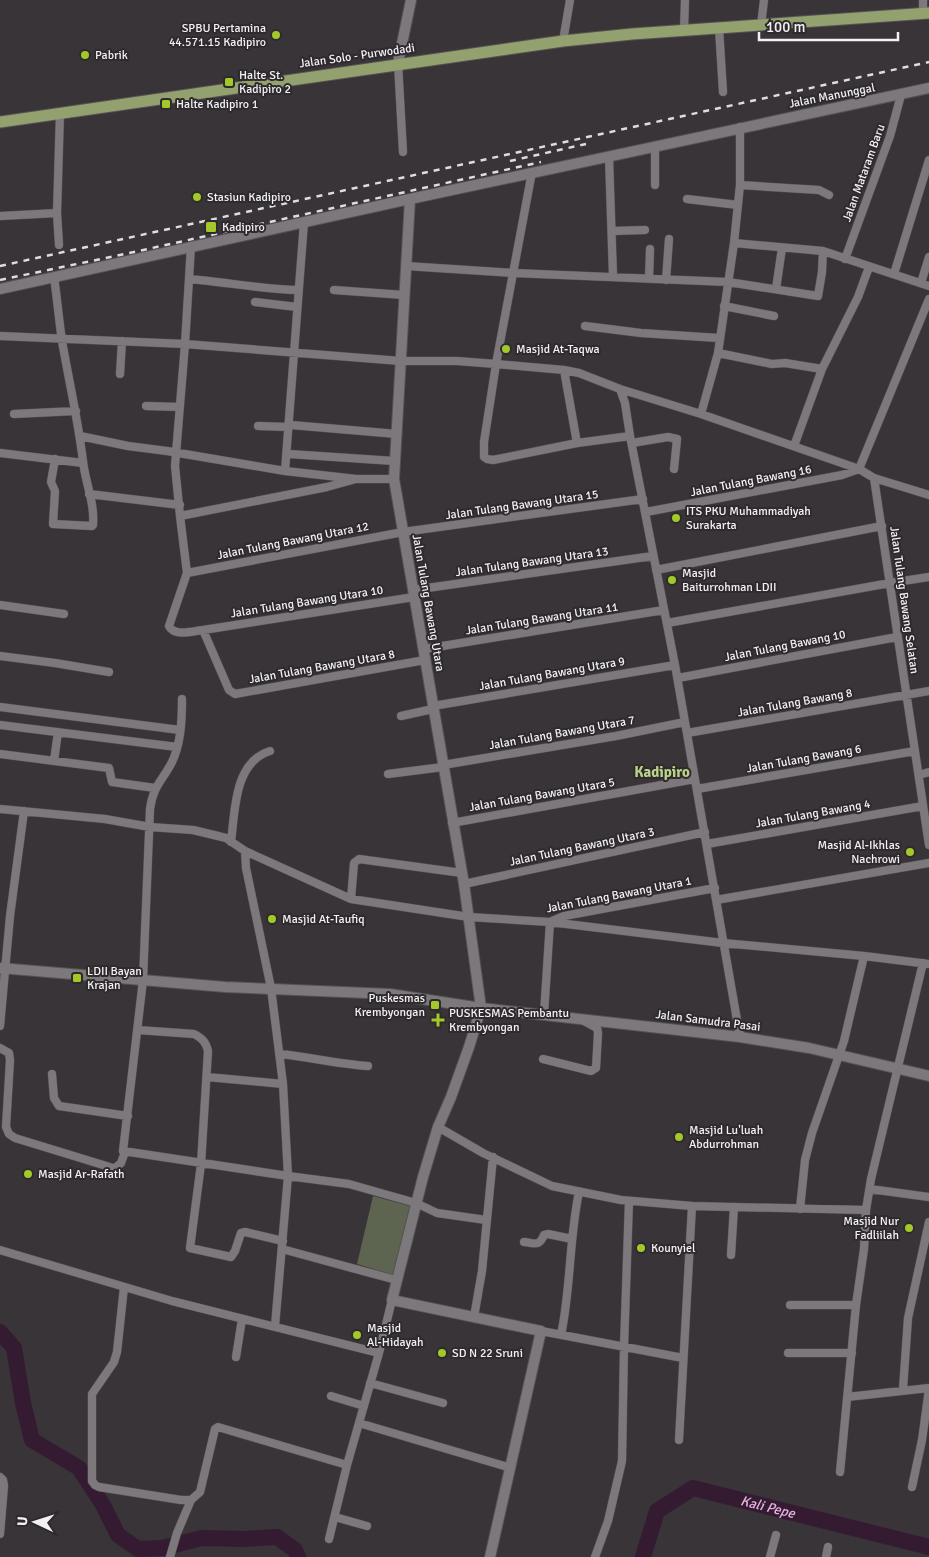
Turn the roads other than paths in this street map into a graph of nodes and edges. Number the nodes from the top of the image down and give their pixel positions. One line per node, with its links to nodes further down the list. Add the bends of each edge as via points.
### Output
1 (411, 0): 11 (street)
2 (569, 0): 10 (street)
3 (685, 0): 9 (street)
4 (764, 0): 7 (street)
5 (923, 0): 6 (street)
6 (926, 13): 7 (main road, Jalan Solo - Purwodadi)
7 (760, 25): 8 (main road, Jalan Solo - Purwodadi)
8 (719, 28): 9 (main road, Jalan Solo - Purwodadi); 13 (street)
9 (684, 30): 10 (main road, Jalan Solo - Purwodadi)
10 (563, 41): 11 (main road, Jalan Solo - Purwodadi)
11 (398, 64): 15 (main road, Jalan Solo - Purwodadi); 19 (street)
12 (929, 88): 14 (street, Jalan Manunggal)
13 (723, 92)
14 (901, 95): 17 (street, Jalan Manunggal); 42 (street, Jalan Mataram Baru, via 890,136)
15 (60, 113): 16 (main road, Jalan Solo - Purwodadi); 29 (street)
16 (0, 122)
17 (740, 127): 18 (street, Jalan Manunggal); 24 (street)
18 (656, 146): 20 (street, Jalan Manunggal); 23 (street)
19 (403, 152)
20 (609, 157): 22 (street, Jalan Manunggal); 33 (street)
21 (929, 160): 46 (street)
22 (532, 172): 26 (street, Jalan Manunggal); 45 (street)
23 (655, 185)
24 (740, 185): 25 (street, via 819,190); 28 (street)
25 (829, 195)
26 (410, 199): 31 (street, Jalan Manunggal); 43 (street, Jalan Tulang Bawang Utara)
27 (687, 199): 28 (street)
28 (738, 204): 35 (street)
29 (57, 213): 30 (street); 36 (street)
30 (1, 216)
31 (304, 222): 37 (street, Jalan Manunggal); 57 (street)
32 (645, 230): 33 (street)
33 (612, 231): 47 (street)
34 (669, 239): 51 (street)
35 (734, 243): 38 (street); 52 (street)
36 (59, 245)
37 (191, 246): 48 (street, Jalan Manunggal); 49 (street)
38 (782, 248): 40 (street); 56 (street)
39 (650, 249): 50 (street)
40 (823, 251): 42 (street); 56 (street, via 818,296)
41 (929, 256): 53 (street)
42 (845, 259): 44 (street)
43 (406, 266): 45 (street); 59 (street, Jalan Tulang Bawang Utara)
44 (870, 267): 46 (street); 75 (street)
45 (514, 273): 47 (street); 74 (street)
46 (894, 274): 53 (street)
47 (613, 276): 50 (street)
48 (54, 277): 55 (street, Jalan Manunggal); 68 (street)
49 (189, 279): 57 (street); 70 (street)
50 (648, 279): 51 (street)
51 (666, 280): 52 (street)
52 (728, 282): 56 (street); 62 (street)
53 (921, 283): 54 (street)
54 (929, 286)
55 (0, 289)
56 (776, 289)
57 (298, 290): 63 (street)
58 (334, 290): 59 (street)
59 (404, 295): 73 (street, Jalan Tulang Bawang Utara)
60 (929, 299): 98 (street)
61 (255, 302): 63 (street)
62 (724, 306): 64 (street); 67 (street)
63 (297, 307): 71 (street)
64 (774, 316)
65 (586, 326): 67 (street)
66 (0, 336): 68 (street)
67 (719, 338): 72 (street)
68 (62, 339): 69 (street); 81 (street)
69 (122, 342): 70 (street); 77 (street)
70 (185, 344): 71 (street); 80 (street)
71 (294, 352): 73 (street); 85 (street)
72 (718, 353): 75 (street, via 772,364); 83 (street)
73 (401, 360): 74 (street); 86 (street, Jalan Tulang Bawang Utara)
74 (496, 364): 76 (street); 89 (street, via 484,457 493,460)
75 (822, 369): 90 (street)
76 (564, 370): 78 (street); 89 (street)
77 (120, 374)
78 (620, 390): 83 (street); 88 (street)
79 (146, 406): 80 (street)
80 (180, 407): 92 (street)
81 (76, 411): 82 (street); 87 (street)
82 (14, 414)
83 (700, 414): 90 (street)
84 (258, 426): 85 (street)
85 (290, 426): 86 (street); 99 (street)
86 (397, 434): 95 (street, Jalan Tulang Bawang Utara)
87 (80, 436): 92 (street); 96 (street)
88 (631, 439): 89 (street); 97 (street, via 676,436); 105 (street)
89 (576, 443)
90 (794, 446): 98 (street)
91 (0, 453): 94 (street)
92 (176, 453): 99 (street); 106 (street)
93 (289, 454): 95 (street)
94 (55, 459): 96 (street); 103 (street, via 51,482 55,491 53,524 93,524)
95 (394, 461): 102 (street, Jalan Tulang Bawang Utara)
96 (83, 463): 103 (street)
97 (674, 469)
98 (859, 469): 100 (street); 107 (street, Jalan Tulang Bawang 16, via 842,475)
99 (285, 471): 101 (street)
100 (874, 478): 104 (street); 109 (street, Jalan Tulang Bawang Selatan)
101 (356, 479): 102 (street); 108 (street)
102 (394, 479): 110 (street, Jalan Tulang Bawang Utara)
103 (89, 494): 106 (street)
104 (929, 495)
105 (643, 499): 107 (street); 110 (street, Jalan Tulang Bawang Utara 15)
106 (180, 505): 108 (street)
107 (646, 512): 111 (street)
108 (180, 516): 113 (street)
109 (882, 526): 112 (street); 115 (street, Jalan Tulang Bawang Selatan)
110 (403, 532): 113 (street, Jalan Tulang Bawang Utara 12); 116 (street, Jalan Tulang Bawang Utara)
111 (653, 556): 112 (street); 116 (street, Jalan Tulang Bawang Utara 13)
112 (656, 570): 118 (street)
113 (187, 573): 121 (street, Jalan Tulang Bawang Utara 10, via 169,626 176,633)
114 (929, 577): 115 (street)
115 (890, 583): 120 (street); 122 (street, Jalan Tulang Bawang Selatan)
116 (414, 593): 121 (street, Jalan Tulang Bawang Utara 10); 123 (street, Jalan Tulang Bawang Utara)
117 (0, 605): 119 (street)
118 (664, 610): 120 (street); 123 (street, Jalan Tulang Bawang Utara 11)
119 (64, 614)
120 (667, 623): 125 (street)
121 (203, 630): 123 (street, Jalan Tulang Bawang Utara 8, via 229,690 235,694)
122 (897, 637): 127 (street, Jalan Tulang Bawang 10); 129 (street, Jalan Tulang Bawang Selatan)
123 (425, 654): 132 (street, Jalan Tulang Bawang Utara)
124 (0, 656): 126 (street)
125 (675, 665): 127 (street); 132 (street, Jalan Tulang Bawang Utara 9)
126 (109, 672)
127 (678, 678): 134 (street)
128 (929, 692): 129 (street, Jalan Tulang Bawang 8)
129 (907, 696): 138 (street, Jalan Tulang Bawang 8); 140 (street, Jalan Tulang Bawang Selatan)
130 (182, 699): 136 (street)
131 (0, 707): 136 (street)
132 (433, 707): 133 (street, Jalan Tulang Bawang Utara 9); 144 (street, Jalan Tulang Bawang Utara)
133 (401, 716)
134 (686, 722): 138 (street); 144 (street, Jalan Tulang Bawang Utara 7)
135 (0, 725): 137 (street)
136 (180, 730): 139 (street)
137 (58, 732): 139 (street); 143 (street)
138 (688, 733): 148 (street)
139 (177, 747): 149 (street, via 171,764)
140 (915, 751): 147 (street, Jalan Tulang Bawang Selatan); 150 (street, Jalan Tulang Bawang 6)
141 (270, 752): 157 (street, via 255,758 244,774 237,798)
142 (0, 754): 143 (street)
143 (54, 760): 149 (street, via 109,768 112,782)
144 (443, 766): 146 (street, Jalan Tulang Bawang Utara 7); 154 (street, Jalan Tulang Bawang Utara)
145 (929, 772): 147 (street)
146 (388, 774)
147 (919, 775): 151 (street, Jalan Tulang Bawang Selatan)
148 (695, 779): 150 (street); 154 (street, Jalan Tulang Bawang Utara 5)
149 (155, 788): 155 (street)
150 (697, 789): 156 (street)
151 (923, 806): 158 (street, Jalan Tulang Bawang 4); 159 (street, Jalan Tulang Bawang Selatan)
152 (0, 809): 153 (street, Jalan Tulang Bawang Utara 1)
153 (24, 810): 155 (street, Jalan Tulang Bawang Utara 1); 172 (street)
154 (452, 823): 162 (street, Jalan Tulang Bawang Utara)
155 (150, 826): 157 (street, Jalan Tulang Bawang Utara 1, via 192,830); 173 (street)
156 (705, 832): 158 (street); 163 (street, Jalan Tulang Bawang Utara 3)
157 (232, 842): 160 (street, Jalan Tulang Bawang Utara 1)
158 (707, 844): 164 (street)
159 (929, 845)
160 (245, 851): 165 (street, Jalan Tulang Bawang Utara 1); 174 (street)
161 (929, 863): 166 (street)
162 (462, 873): 163 (street, Jalan Tulang Bawang Utara); 165 (street, via 356,860)
163 (464, 884): 167 (street, Jalan Tulang Bawang Utara)
164 (714, 888): 166 (street); 168 (street, Jalan Tulang Bawang Utara 1, via 564,916)
165 (350, 899): 167 (street, Jalan Tulang Bawang Utara 1)
166 (716, 900): 169 (street)
167 (469, 917): 168 (street, Jalan Tulang Bawang Utara 1); 175 (street, Jalan Tulang Bawang Utara)
168 (550, 922): 169 (street); 176 (street)
169 (724, 943): 170 (street); 180 (street)
170 (864, 956): 171 (street); 183 (street)
171 (926, 964): 186 (street)
172 (2, 968): 173 (street, Jalan Samudra Pasai); 178 (street)
173 (142, 980): 174 (street, Jalan Samudra Pasai); 179 (street)
174 (271, 988): 175 (street, Jalan Samudra Pasai, via 390,994); 182 (street)
175 (481, 1008): 176 (street, Jalan Samudra Pasai); 192 (street)
176 (544, 1014): 177 (street, Jalan Samudra Pasai)
177 (580, 1018): 180 (street, Jalan Samudra Pasai); 184 (street, via 597,1028 594,1070)
178 (0, 1026)
179 (138, 1030): 189 (street, via 200,1037 208,1051); 191 (street)
180 (740, 1037): 183 (street, Jalan Samudra Pasai)
181 (0, 1048): 193 (street, via 10,1056 6,1127 9,1134 113,1168 121,1163)
182 (280, 1054): 185 (street); 190 (street)
183 (839, 1054): 186 (street, Jalan Samudra Pasai); 204 (street, via 812,1133)
184 (542, 1059)
185 (368, 1066)
186 (899, 1069): 188 (street, Jalan Samudra Pasai); 197 (street)
187 (52, 1074): 191 (street, via 54,1098 59,1106)
188 (929, 1076)
189 (207, 1077): 190 (street); 195 (street)
190 (283, 1084): 196 (street)
191 (128, 1116): 193 (street, via 122,1147)
192 (438, 1127): 194 (street); 201 (street)
193 (125, 1152): 195 (street)
194 (493, 1157): 198 (street, via 552,1186); 206 (street)
195 (201, 1164): 196 (street); 210 (street, via 190,1248 231,1257 241,1233 245,1232)
196 (288, 1176): 201 (street, via 349,1184); 210 (street)
197 (870, 1189): 199 (street); 205 (street)
198 (579, 1192): 200 (street); 208 (street)
199 (929, 1197)
200 (629, 1201): 202 (street); 223 (street)
201 (416, 1203): 206 (street, via 438,1213); 213 (street)
202 (692, 1206): 203 (street); 228 (street)
203 (736, 1207): 204 (street); 212 (street)
204 (798, 1209): 205 (street)
205 (866, 1210): 217 (street)
206 (486, 1220): 218 (street, via 480,1292)
207 (929, 1222): 231 (street, via 908,1318)
208 (572, 1239): 209 (street, via 548,1234 538,1244); 222 (street)
209 (524, 1242)
210 (283, 1245): 213 (street); 220 (street)
211 (0, 1250): 214 (street)
212 (731, 1255)
213 (396, 1280): 215 (street)
214 (124, 1286): 219 (street); 243 (street, via 114,1362 92,1394 92,1481 95,1485)
215 (392, 1300): 218 (street); 224 (street)
216 (790, 1305): 217 (street)
217 (856, 1305): 226 (street)
218 (474, 1318): 221 (street)
219 (242, 1319): 220 (street); 227 (street)
220 (275, 1326): 224 (street)
221 (541, 1331): 222 (street); 239 (street)
222 (561, 1335): 223 (street)
223 (624, 1346): 228 (street); 253 (street, via 622,1461 608,1521)
224 (379, 1353): 229 (street)
225 (788, 1353): 226 (street)
226 (852, 1353): 233 (street)
227 (236, 1357)
228 (683, 1358): 237 (street)
229 (370, 1383): 234 (street); 235 (street)
230 (929, 1388): 231 (street); 242 (street)
231 (904, 1389): 233 (street)
232 (331, 1396): 235 (street)
233 (848, 1397): 240 (street)
234 (443, 1403)
235 (364, 1406): 236 (street)
236 (359, 1423): 238 (street); 239 (street)
237 (679, 1440)
238 (347, 1465): 243 (street, via 218,1427 200,1492); 244 (street)
239 (511, 1468): 252 (street)
240 (840, 1472)
241 (0, 1477): 246 (street, via 4,1486)
242 (912, 1487)
243 (191, 1500): 251 (street)
244 (335, 1517): 245 (street); 248 (street)
245 (367, 1526)
246 (0, 1534)
247 (776, 1534): 250 (street)
248 (329, 1539)
249 (828, 1547): 254 (street)
250 (772, 1556)
251 (170, 1557)
252 (490, 1557)
253 (595, 1557)
254 (826, 1557)

